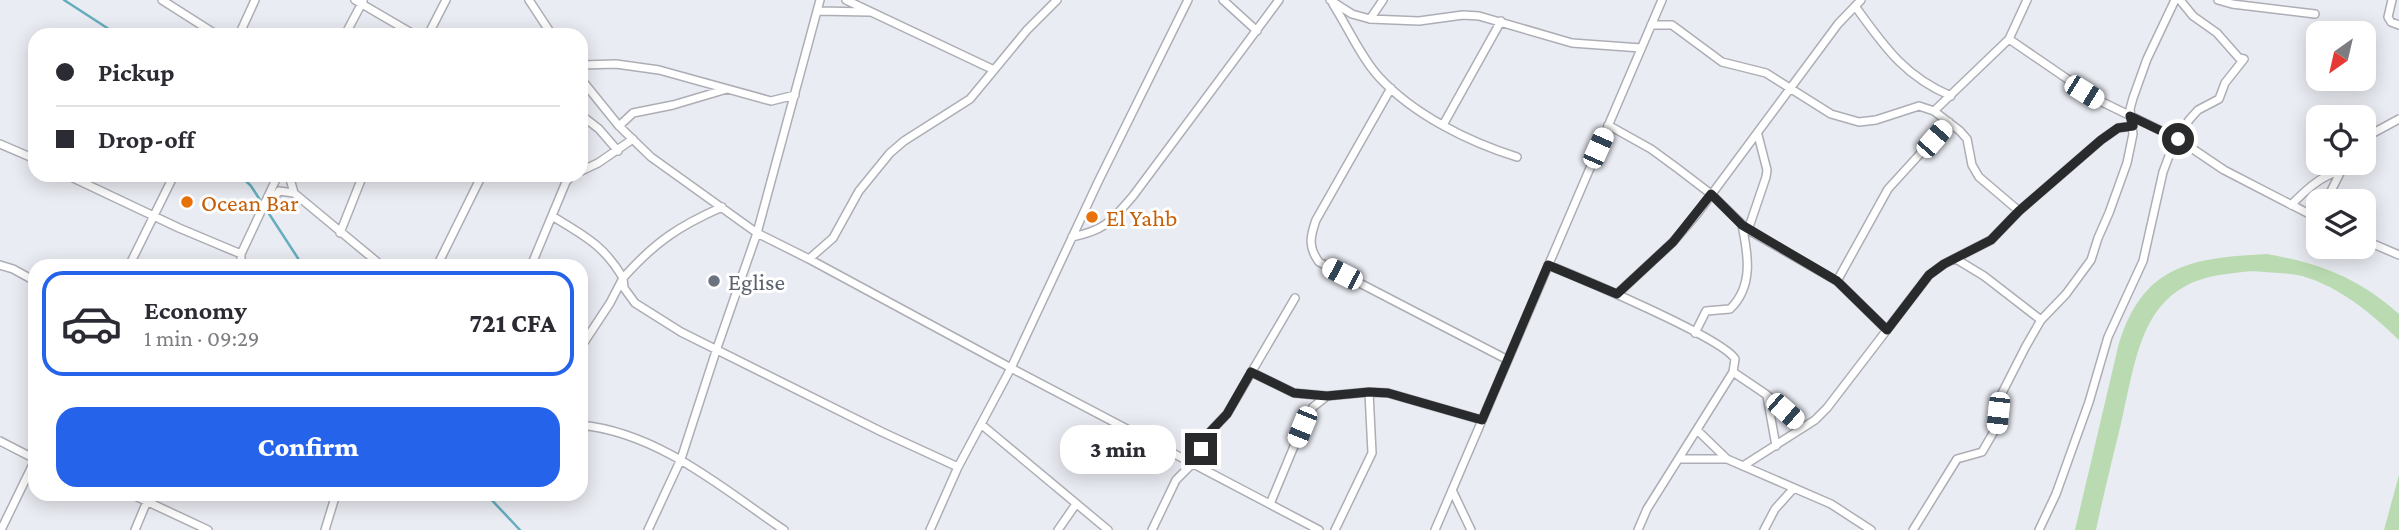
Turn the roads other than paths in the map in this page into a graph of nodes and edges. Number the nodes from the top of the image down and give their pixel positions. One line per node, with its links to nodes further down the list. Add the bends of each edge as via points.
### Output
1 (162, 0): 28 (street)
2 (255, 0): 29 (street)
3 (446, 0): 32 (street)
4 (529, 0): 33 (street)
5 (820, 0): 21 (street)
6 (847, 0): 22 (street)
7 (1057, 0): 38 (street)
8 (1188, 0): 83 (street)
9 (1223, 0): 34 (street)
10 (1279, 0): 34 (street)
11 (1383, 0): 24 (street)
12 (1662, 0): 26 (street)
13 (1861, 0): 20 (street)
14 (2027, 0): 35 (street)
15 (2178, 0): 46 (street, via 2147,59); 57 (street, via 2244,59 2219,99 2199,110)
16 (2218, 0): 23 (street)
17 (2392, 0): 27 (street, via 2388,18)
18 (360, 1): 30 (street); 31 (street)
19 (1330, 1): 24 (street); 41 (street, via 1371,68)
20 (1855, 6): 42 (street); 44 (street, via 1889,54 1926,85)
21 (818, 10): 22 (street); 43 (street)
22 (873, 13): 38 (street)
23 (2315, 14)
24 (1370, 19): 25 (street, via 1419,21 1463,15)
25 (1501, 21): 36 (street, via 1573,43); 50 (street)
26 (1651, 25): 36 (street); 42 (street, via 1672,25 1722,62 1766,73)
27 (2399, 25)
28 (206, 28)
29 (242, 28)
30 (348, 28)
31 (404, 28)
32 (432, 28)
33 (547, 28)
34 (1257, 31): 83 (street, via 1114,218 1104,227)
35 (2009, 39): 44 (street); 46 (street, via 2071,83)
36 (1641, 48): 51 (street)
37 (588, 65): 40 (street, via 659,70)
38 (994, 71): 92 (street, via 970,99 890,153 859,191 832,238)
39 (588, 88): 52 (street)
40 (727, 89): 43 (street, via 771,101); 52 (street, via 633,113)
41 (1391, 89): 50 (street); 106 (street, via 1317,220 1310,250 1319,262)
42 (1790, 90): 45 (street, via 1831,114 1859,122 1919,106); 55 (street)
43 (795, 95): 82 (street)
44 (1951, 96): 45 (street)
45 (1934, 111): 49 (street)
46 (2130, 116): 53 (street); 57 (street)
47 (2399, 119): 54 (street)
48 (588, 120): 59 (street)
49 (1949, 122): 76 (street, via 1967,139 1979,177); 98 (street, via 1888,189)
50 (1443, 125): 61 (street, via 1475,143)
51 (1608, 125): 72 (street, via 1651,149); 95 (street)
52 (619, 126): 56 (street)
53 (2133, 126): 76 (street, via 2112,131); 101 (street, via 2127,163 2091,260)
54 (2376, 131)
55 (1758, 135): 72 (street); 80 (street, via 1767,170)
56 (633, 139): 59 (street); 75 (street)
57 (2178, 139): 74 (street, via 2224,170); 155 (street, via 2163,172 2143,261 2108,337 2056,494)
58 (1, 146): 60 (street)
59 (618, 151): 62 (street)
60 (28, 156)
61 (1517, 157)
62 (588, 167)
63 (2327, 175): 74 (street)
64 (82, 182): 78 (street)
65 (170, 182): 78 (street)
66 (275, 182): 73 (street)
67 (291, 182): 71 (street)
68 (360, 182): 81 (street)
69 (479, 182): 90 (street)
70 (566, 182): 79 (street)
71 (293, 193): 73 (street, via 279,191 271,202); 81 (street)
72 (1711, 194): 80 (street); 99 (street, via 1673,242)
73 (265, 202): 85 (street)
74 (2291, 205): 77 (street)
75 (722, 207): 82 (street); 97 (street, via 679,227 643,255)
76 (2019, 211): 93 (street, via 1991,240)
77 (2306, 212)
78 (153, 216): 85 (street); 87 (street)
79 (552, 216): 91 (street); 97 (street, via 610,256)
80 (1745, 228): 98 (street); 103 (street, via 1749,266 1742,290 1730,309 1706,311)
81 (340, 233): 89 (street)
82 (757, 233): 92 (street); 105 (street)
83 (1072, 237): 107 (street)
84 (2376, 245): 86 (street)
85 (241, 254): 88 (street)
86 (2399, 255)
87 (132, 259)
88 (241, 259)
89 (373, 259)
90 (440, 259)
91 (534, 259)
92 (809, 259): 107 (street)
93 (1956, 259): 101 (street); 102 (street, via 1929,275)
94 (0, 265): 96 (street)
95 (1548, 265): 99 (street); 106 (street)
96 (28, 278)
97 (623, 278): 104 (street); 105 (street, via 635,303)
98 (1837, 281): 102 (street)
99 (1617, 294): 103 (street)
100 (1296, 298): 108 (street)
101 (2041, 320): 154 (street, via 2000,397 1996,428 1982,452 1957,459)
102 (1887, 330): 118 (street, via 1827,408)
103 (1695, 333): 109 (street, via 1732,354)
104 (588, 336)
105 (716, 348): 123 (street); 128 (street)
106 (1506, 359): 115 (street)
107 (1011, 368): 116 (street); 126 (street)
108 (1251, 372): 111 (street, via 1294,393); 126 (street)
109 (1733, 372): 112 (street); 119 (street)
110 (1369, 392): 113 (street); 115 (street, via 1410,398); 148 (street, via 1372,453)
111 (1313, 393): 113 (street); 114 (street)
112 (1767, 395): 118 (street); 121 (street)
113 (1327, 396): 114 (street)
114 (1313, 407): 136 (street)
115 (1482, 420): 131 (street)
116 (982, 425): 128 (street); 135 (street)
117 (588, 426): 123 (street, via 652,444)
118 (1803, 427): 121 (street)
119 (1697, 430): 124 (street); 125 (street)
120 (0, 441): 122 (street)
121 (1776, 446): 127 (street)
122 (28, 455)
123 (681, 459): 142 (street); 143 (street)
124 (1680, 459): 125 (street); 151 (street)
125 (1727, 459): 127 (street)
126 (1192, 464): 136 (street); 147 (street, via 1176,480)
127 (1743, 466): 130 (street)
128 (958, 467): 144 (street)
129 (28, 474): 138 (street)
130 (1794, 488): 152 (street); 153 (street, via 1831,504)
131 (1452, 490): 149 (street); 150 (street)
132 (146, 501): 139 (street)
133 (157, 501): 140 (street)
134 (334, 501): 141 (street)
135 (1076, 503): 145 (street); 146 (street)
136 (1270, 504): 137 (street)
137 (1313, 529)
138 (1, 530)
139 (135, 530)
140 (208, 530)
141 (325, 530)
142 (648, 530)
143 (784, 530)
144 (930, 530)
145 (1058, 530)
146 (1108, 530)
147 (1152, 530)
148 (1335, 530)
149 (1435, 530)
150 (1471, 530)
151 (1638, 530)
152 (1764, 530)
153 (1871, 530)
154 (1913, 530)
155 (2039, 530)

